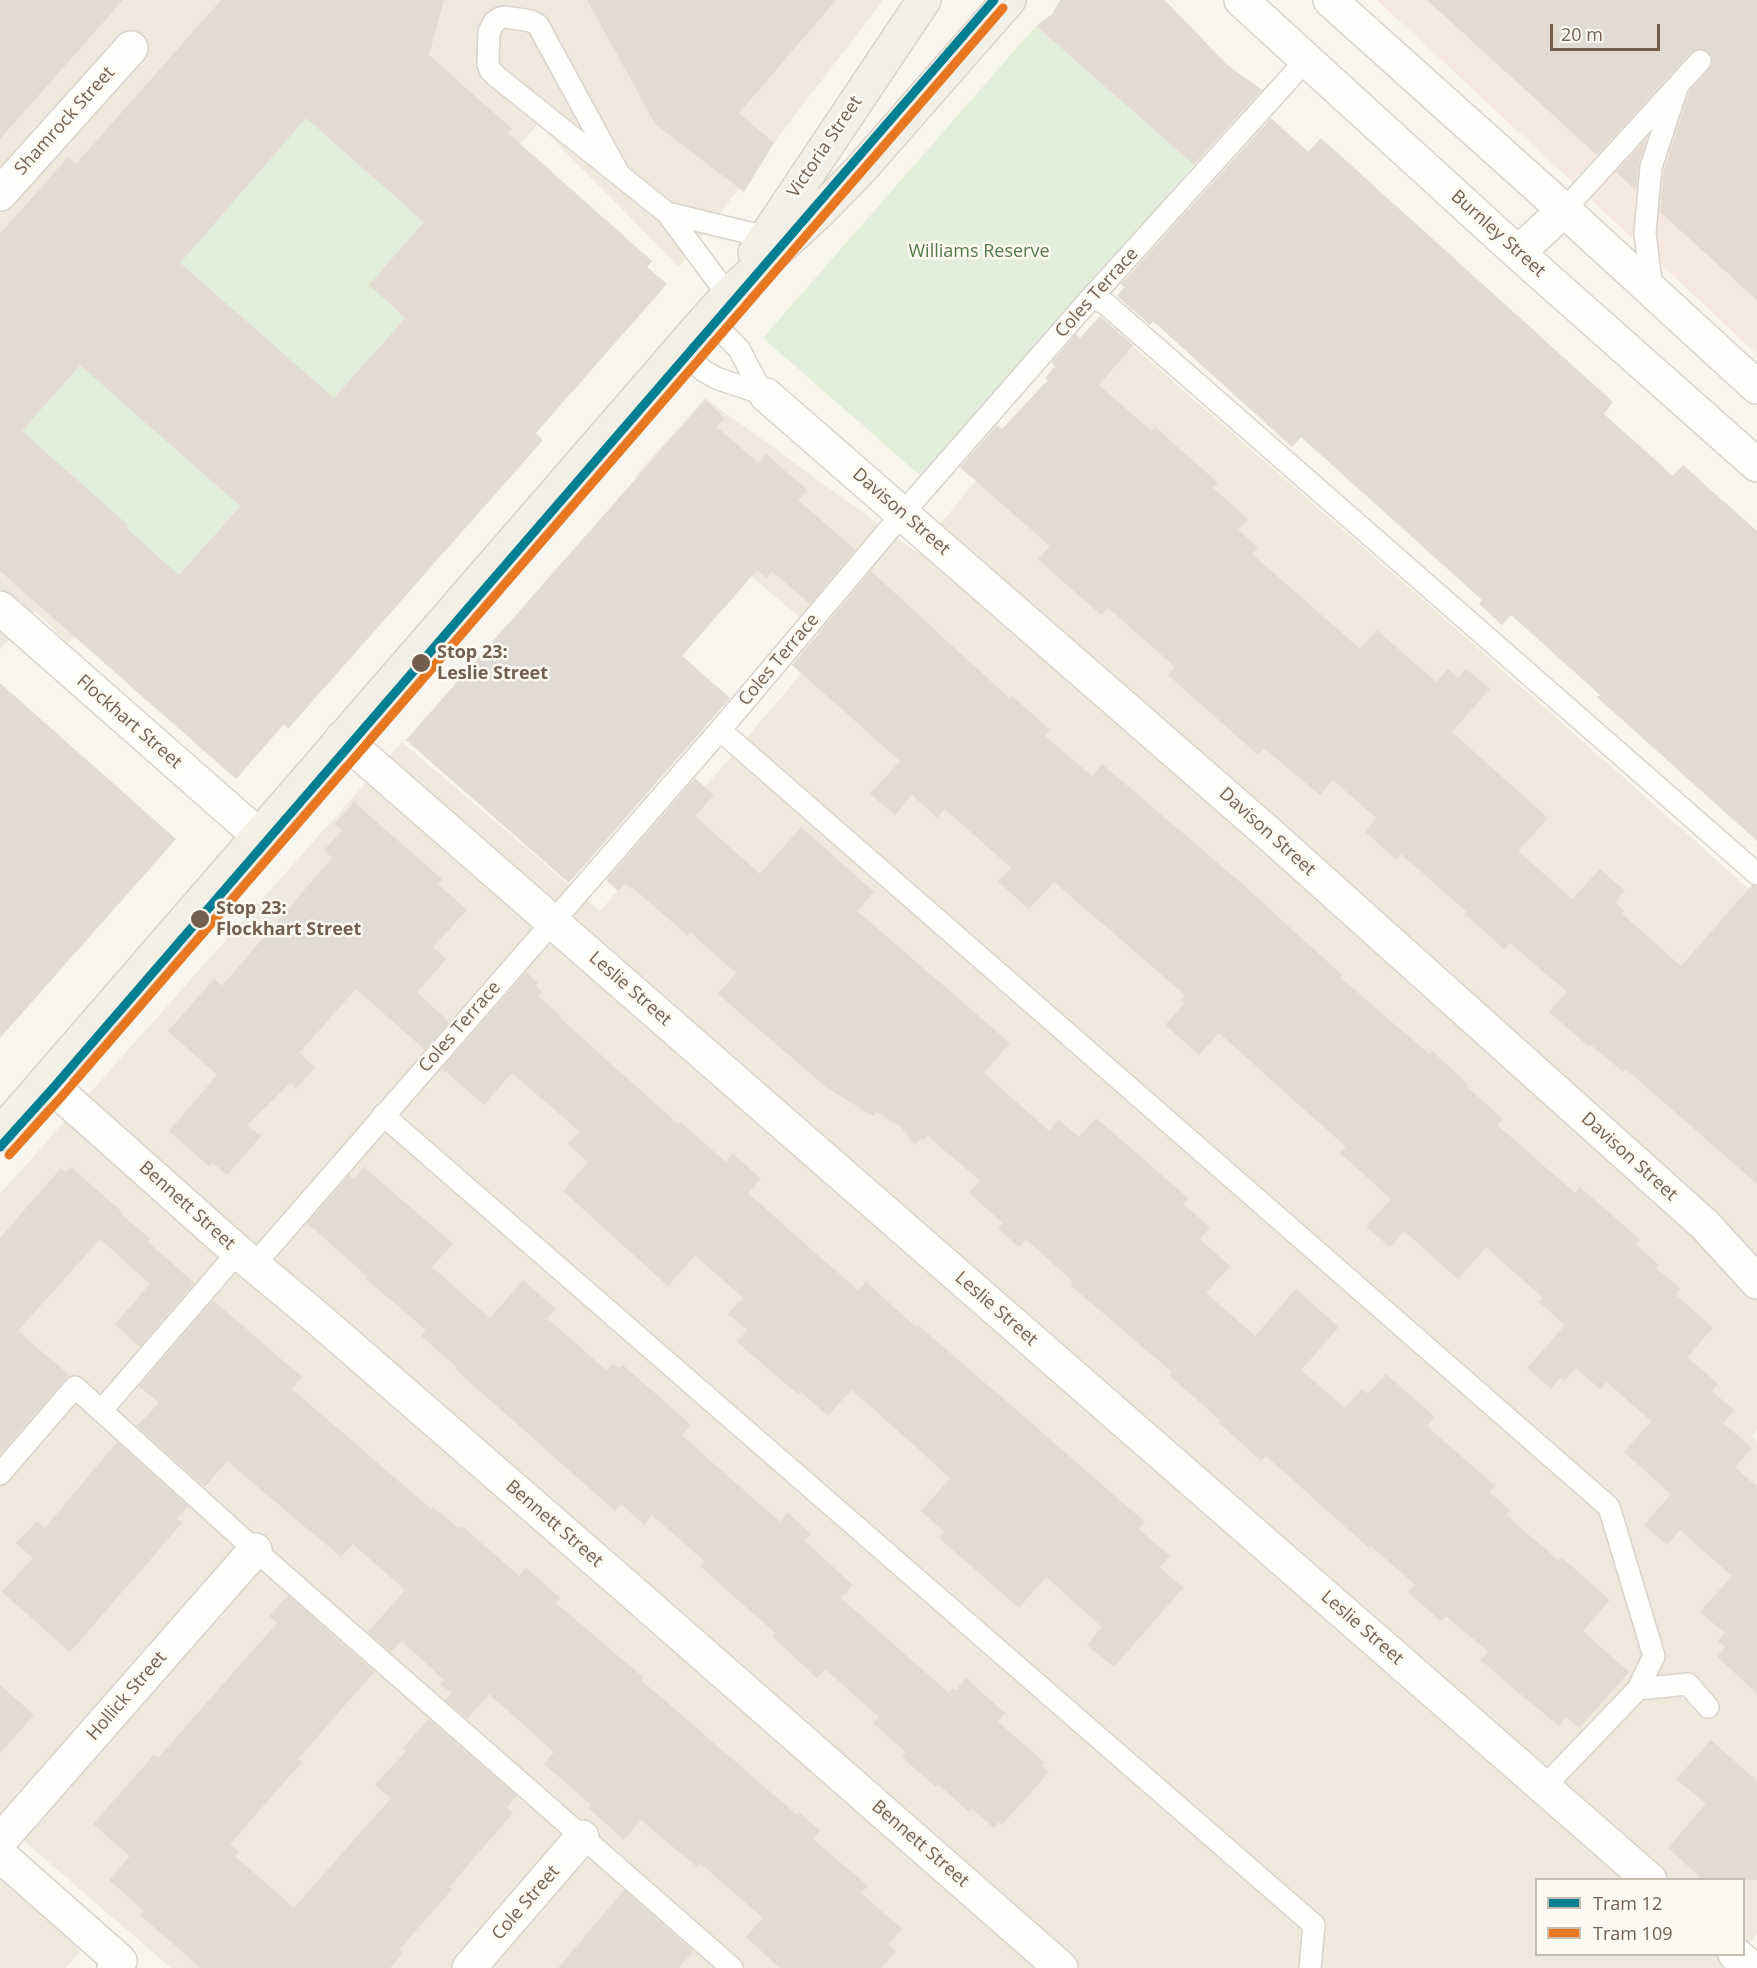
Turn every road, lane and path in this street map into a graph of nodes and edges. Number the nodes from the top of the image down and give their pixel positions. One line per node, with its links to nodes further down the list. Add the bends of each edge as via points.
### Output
1 (924, 0): 13 (main road, Victoria Street)
2 (1009, 0): 17 (main road, Victoria Street, via 860,170)
3 (1242, 0): 6 (street, Burnley Street)
4 (1330, 0): 11 (street)
5 (131, 48): 10 (street, Shamrock Street)
6 (1307, 59): 14 (street, Burnley Street); 16 (lane, Coles Terrace)
7 (1700, 61): 8 (lane)
8 (1678, 85): 11 (lane); 15 (lane, via 1651,167 1645,233)
9 (619, 174): 9 (lane, via 490,70 489,32 494,22 505,17 538,25); 12 (lane)
10 (0, 194)
11 (1564, 210): 14 (street); 15 (street)
12 (667, 213): 13 (lane); 17 (lane, Davison Street)
13 (766, 237): 17 (main road, Victoria Street)
14 (1518, 253): 21 (street, Burnley Street)
15 (1652, 290): 19 (street)
16 (1092, 297): 22 (lane, Coles Terrace); 27 (lane, via 1115,312)
17 (718, 306): 18 (main road, Victoria Street); 20 (lane, Davison Street)
18 (679, 350): 20 (lane, Davison Street, via 716,378); 25 (main road, Victoria Street)
19 (1757, 387)
20 (766, 395): 22 (street, Davison Street)
21 (1757, 465)
22 (903, 513): 24 (lane, Coles Terrace); 33 (street, Davison Street, via 1706,1225)
23 (0, 608): 26 (street, Flockhart Street)
24 (720, 730): 28 (lane, Coles Terrace); 37 (lane, via 1609,1507 1654,1656)
25 (342, 738): 26 (main road, Victoria Street); 28 (street, Leslie Street)
26 (258, 835): 29 (main road, Victoria Street)
27 (1757, 874)
28 (553, 921): 30 (lane, Coles Terrace); 39 (street, Leslie Street)
29 (46, 1082): 31 (main road, Victoria Street); 32 (street, Bennett Street)
30 (383, 1115): 32 (lane, Coles Terrace); 49 (lane, via 1314,1925)
31 (4, 1120)
32 (246, 1258): 34 (lane, Coles Terrace); 48 (street, Bennett Street)
33 (1757, 1282)
34 (101, 1411): 35 (lane, via 75,1387); 36 (lane)
35 (0, 1474)
36 (255, 1550): 40 (lane); 41 (street, Hollick Street)
37 (1638, 1689): 38 (lane, via 1688,1684); 39 (lane)
38 (1708, 1707)
39 (1544, 1787): 43 (street, Leslie Street)
40 (582, 1837): 46 (street, Cole Street); 47 (lane)
41 (0, 1841)
42 (0, 1855): 45 (street)
43 (1648, 1878)
44 (1737, 1956): 50 (street)
45 (121, 1966)
46 (469, 1968)
47 (732, 1968)
48 (1061, 1968)
49 (1310, 1968)
50 (1751, 1968)

